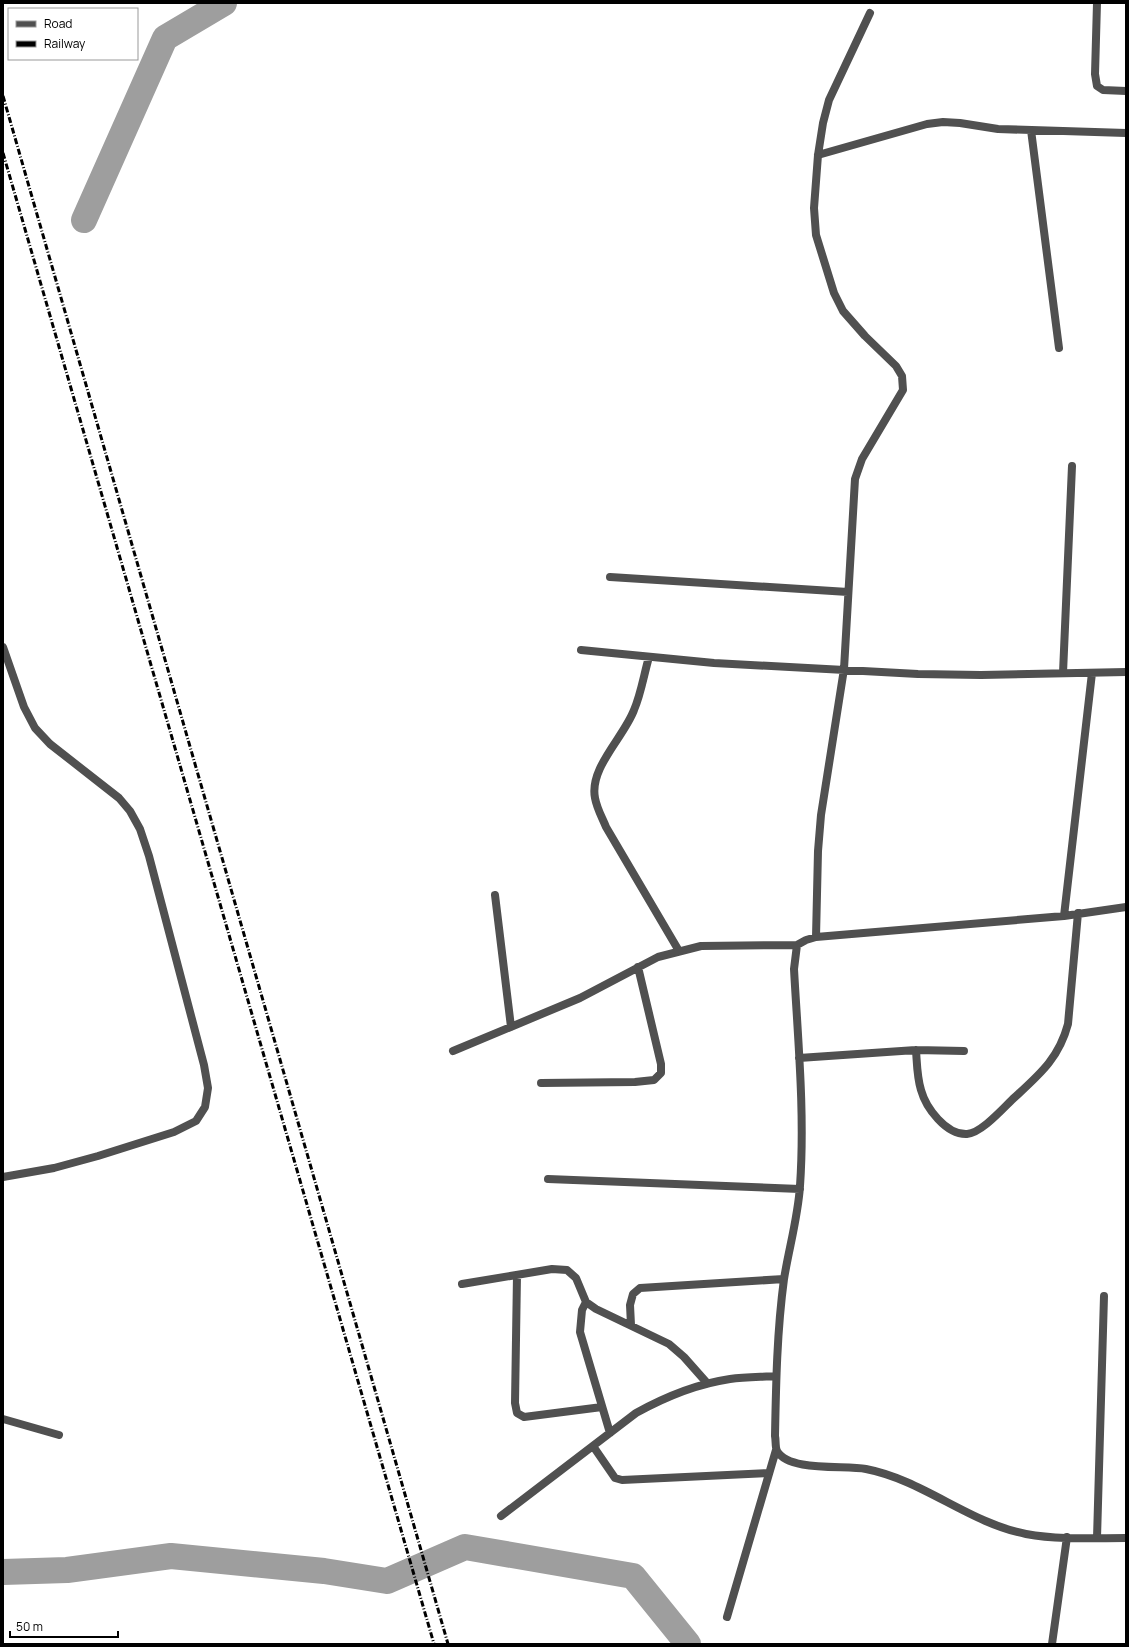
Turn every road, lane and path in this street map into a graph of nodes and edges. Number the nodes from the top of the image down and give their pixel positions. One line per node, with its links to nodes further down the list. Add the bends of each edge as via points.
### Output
1 (1097, 3): 3 (street, via 1097,86 1103,90)
2 (870, 13): 6 (street, via 829,100)
3 (1126, 91)
4 (1031, 130): 5 (street); 6 (street, via 943,122 927,124); 7 (street)
5 (1126, 133)
6 (818, 155): 10 (street, via 814,208 816,235 834,293 843,311 896,366 902,376 903,390 862,459 855,479)
7 (1059, 348)
8 (1072, 466): 16 (street)
9 (610, 577): 10 (street)
10 (848, 592): 14 (street)
11 (3, 647): 32 (street, via 24,707 35,728 50,744 119,798 140,829 185,991 208,1088 205,1107 196,1121 174,1132 54,1168)
12 (582, 650): 13 (street)
13 (649, 657): 14 (street); 24 (street, via 635,710 600,768 595,782 594,797 606,827)
14 (844, 669): 16 (street, via 918,674); 22 (street, via 821,815)
15 (1126, 672): 17 (street)
16 (1063, 673): 17 (street)
17 (1092, 673): 21 (street)
18 (495, 895): 26 (street)
19 (1126, 907): 20 (street)
20 (1078, 914): 21 (street); 27 (street, via 1068,1024 1064,1040 1042,1073 981,1128 968,1134 955,1132 927,1105 921,1090)
21 (1064, 916): 22 (street)
22 (816, 937): 23 (street)
23 (797, 945): 24 (street, via 701,946); 30 (street, via 794,969)
24 (679, 951): 25 (street, via 658,957)
25 (638, 967): 26 (street, via 580,998); 31 (street, via 661,1073 654,1080 635,1082)
26 (511, 1027): 28 (street)
27 (916, 1050): 29 (street); 30 (street)
28 (452, 1051)
29 (964, 1052)
30 (799, 1058): 34 (street, via 802,1112)
31 (540, 1082)
32 (3, 1177)
33 (548, 1179): 34 (street)
34 (800, 1189): 36 (street)
35 (517, 1275): 37 (street); 39 (street, via 552,1269 567,1270 576,1278); 43 (street, via 517,1413 524,1417)
36 (784, 1279): 40 (street, via 640,1288 633,1294 630,1305); 41 (street)
37 (462, 1284)
38 (1104, 1296): 52 (street)
39 (586, 1302): 40 (street); 43 (street, via 582,1310 580,1332)
40 (631, 1325): 42 (street, via 669,1344)
41 (776, 1376): 42 (street); 48 (street)
42 (707, 1383): 45 (street, via 659,1400)
43 (602, 1407): 45 (street)
44 (3, 1419): 46 (street)
45 (610, 1432): 47 (street)
46 (59, 1435)
47 (593, 1446): 49 (street, via 615,1478 622,1480); 50 (street)
48 (776, 1450): 49 (street); 51 (street, via 784,1460 796,1464 866,1469 884,1474 999,1526 1026,1534)
49 (770, 1473): 54 (street)
50 (501, 1516)
51 (1067, 1537): 52 (street); 55 (street)
52 (1097, 1538): 53 (street)
53 (1126, 1538)
54 (727, 1617)
55 (1052, 1644)

